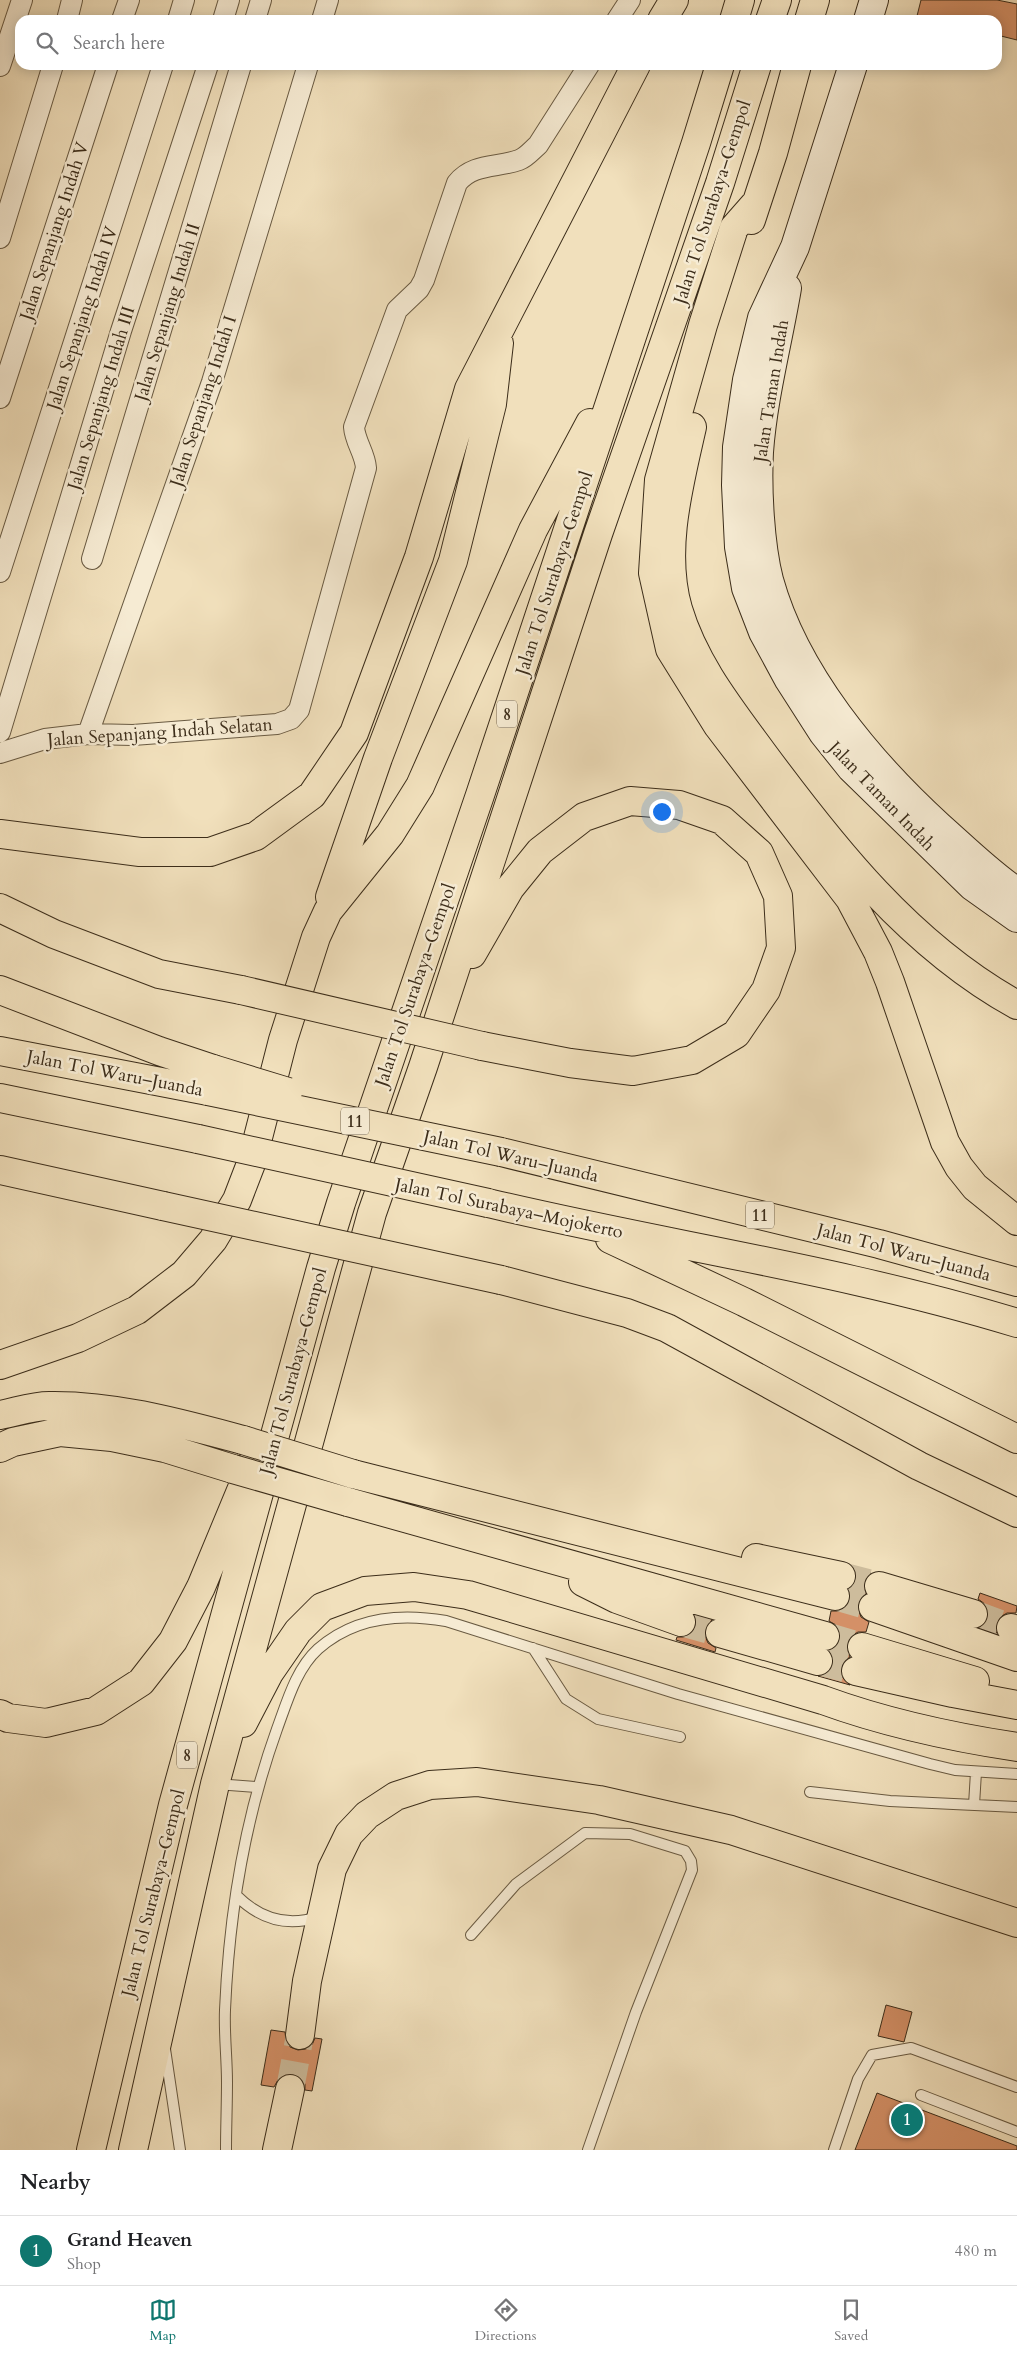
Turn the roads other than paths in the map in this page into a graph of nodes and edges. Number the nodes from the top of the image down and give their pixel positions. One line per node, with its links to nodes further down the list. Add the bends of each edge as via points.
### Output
1 (22, 0): 14 (street)
2 (72, 0): 15 (street)
3 (129, 0): 16 (street)
4 (184, 0): 17 (street)
5 (229, 0): 18 (street)
6 (261, 0): 19 (street)
7 (328, 0): 20 (street)
8 (630, 0): 21 (street)
9 (674, 0): 22 (highway)
10 (740, 0): 23 (highway)
11 (777, 0): 24 (highway)
12 (815, 0): 25 (highway)
13 (874, 0): 26 (street)
14 (17, 15)
15 (68, 15)
16 (124, 15)
17 (180, 15)
18 (224, 15)
19 (256, 15)
20 (324, 15)
21 (620, 15)
22 (665, 15)
23 (736, 15)
24 (772, 15)
25 (810, 15)
26 (870, 15)
27 (15, 21): 28 (street)
28 (0, 66)
29 (51, 70): 42 (street)
30 (106, 70): 45 (street, Jalan Sepanjang Indah V)
31 (161, 70): 47 (street, Jalan Sepanjang Indah IV)
32 (206, 70): 48 (street, Jalan Sepanjang Indah III, via 118,341)
33 (240, 70): 46 (street, Jalan Sepanjang Indah II)
34 (306, 70): 49 (street, Jalan Sepanjang Indah I, via 212,382)
35 (586, 70): 49 (street, Jalan Sepanjang Indah Selatan, via 529,154 519,160 474,169 456,183 424,280 397,310 354,427 354,437 366,468 299,710 291,719 268,725)
36 (633, 70): 43 (highway)
37 (718, 70): 44 (highway, Jalan Tol Surabaya–Gempol / 8)
38 (755, 70): 59 (highway, Jalan Tol Surabaya–Gempol / 8, via 720,183 598,534)
39 (796, 70): 41 (highway)
40 (851, 70): 52 (street, Jalan Taman Indah, via 795,247 762,318 747,380 737,447 739,547 746,588 788,680 851,768 943,860)
41 (756, 203): 57 (highway, via 713,336 680,479 671,558 678,608 696,655 725,702 807,814 919,936 976,980); 63 (highway, via 734,228 659,480 653,574 670,649 718,726 850,899 887,975 945,1142 975,1188)
42 (0, 238)
43 (500, 326): 51 (highway, via 469,389 419,557 354,733 312,795 256,836 210,852 140,852); 55 (highway, via 492,404 454,561 378,758)
44 (616, 386): 55 (highway, via 582,436 533,530 420,786 390,834 328,911); 67 (highway, Jalan Tol Surabaya–Gempol / 8, via 341,1203)
45 (0, 398)
46 (92, 559)
47 (0, 572)
48 (0, 732)
49 (88, 734): 50 (street, Jalan Sepanjang Indah Selatan, via 45,739)
50 (0, 753)
51 (0, 834)
52 (999, 889): 54 (street, Jalan Taman Indah)
53 (0, 908): 59 (highway, bridge, via 54,934 159,974 241,990 482,1046 633,1071 692,1060 736,1034 766,990 781,948 778,896 759,853 722,820 679,805 630,800 584,817 540,851 510,888 473,952)
54 (1017, 918)
55 (316, 937): 68 (highway, via 283,1040 252,1162 237,1200 213,1240 184,1274 137,1310 78,1338)
56 (0, 990): 60 (highway, via 159,1051)
57 (1017, 1005)
58 (0, 1051): 60 (highway, Jalan Tol Waru–Juanda / 11)
59 (423, 1067): 87 (highway, Jalan Tol Surabaya–Gempol / 8, via 372,1212)
60 (211, 1080): 65 (highway, Jalan Tol Waru–Juanda / 11, bridge, via 444,1140 878,1244)
61 (0, 1098): 64 (highway, Jalan Tol Surabaya–Mojokerto, bridge)
62 (0, 1170): 72 (highway, bridge, via 501,1280 627,1313 667,1328 919,1466)
63 (1017, 1221)
64 (581, 1225): 66 (highway, Jalan Tol Surabaya–Mojokerto, via 770,1261 920,1296); 70 (highway, via 744,1302)
65 (1017, 1282)
66 (1017, 1323)
67 (295, 1363): 82 (highway, via 201,1587 173,1641 141,1682 96,1711 46,1723); 102 (highway, Jalan Tol Surabaya–Gempol / 8, via 173,1805)
68 (0, 1365)
69 (0, 1415): 74 (highway, bridge, via 47,1406 110,1409 243,1440 353,1474 572,1529)
70 (1017, 1439)
71 (0, 1448): 73 (highway, bridge, via 60,1432 165,1448)
72 (1017, 1513)
73 (521, 1552): 76 (highway, via 617,1599); 77 (highway, via 821,1649)
74 (838, 1586)
75 (973, 1614): 79 (highway, via 876,1596)
76 (681, 1622)
77 (720, 1633)
78 (532, 1648): 83 (lane, via 566,1699 598,1719); 85 (lane, via 678,1694 930,1764); 88 (lane, via 446,1620 429,1618 382,1618 347,1631 318,1649 297,1678)
79 (1017, 1657)
80 (1017, 1694): 81 (highway, via 859,1659 953,1693)
81 (1017, 1705)
82 (0, 1714)
83 (680, 1737)
84 (1017, 1747): 87 (highway, via 927,1731 863,1715 823,1700 468,1595 414,1587 365,1591 322,1607 298,1631 269,1673)
85 (976, 1772): 86 (lane); 90 (lane)
86 (1017, 1774)
87 (218, 1776): 88 (lane); 96 (highway, Jalan Tol Surabaya–Gempol / 8)
88 (257, 1787): 92 (lane)
89 (810, 1792): 90 (lane, via 890,1802)
90 (974, 1805): 91 (lane)
91 (1017, 1806)
92 (236, 1896): 93 (lane, via 248,1907 276,1920 307,1921); 105 (lane, via 225,2011)
93 (322, 1916): 94 (highway, via 332,1869 349,1834 367,1815 396,1796 430,1785 477,1782 599,1800 732,1830); 97 (highway, via 307,1982)
94 (1017, 1923)
95 (471, 1935): 107 (lane, via 516,1884 585,1833 630,1834 685,1851 692,1861 692,1870 630,2028)
96 (161, 2019): 103 (highway, Jalan Tol Surabaya–Gempol / 8); 104 (lane)
97 (300, 2035)
98 (1017, 2087): 108 (lane, via 910,2048 872,2055 858,2079)
99 (290, 2089): 106 (highway)
100 (921, 2096): 101 (lane)
101 (1017, 2132)
102 (91, 2150)
103 (132, 2150)
104 (180, 2150)
105 (226, 2150)
106 (277, 2150)
107 (588, 2150)
108 (834, 2150)

